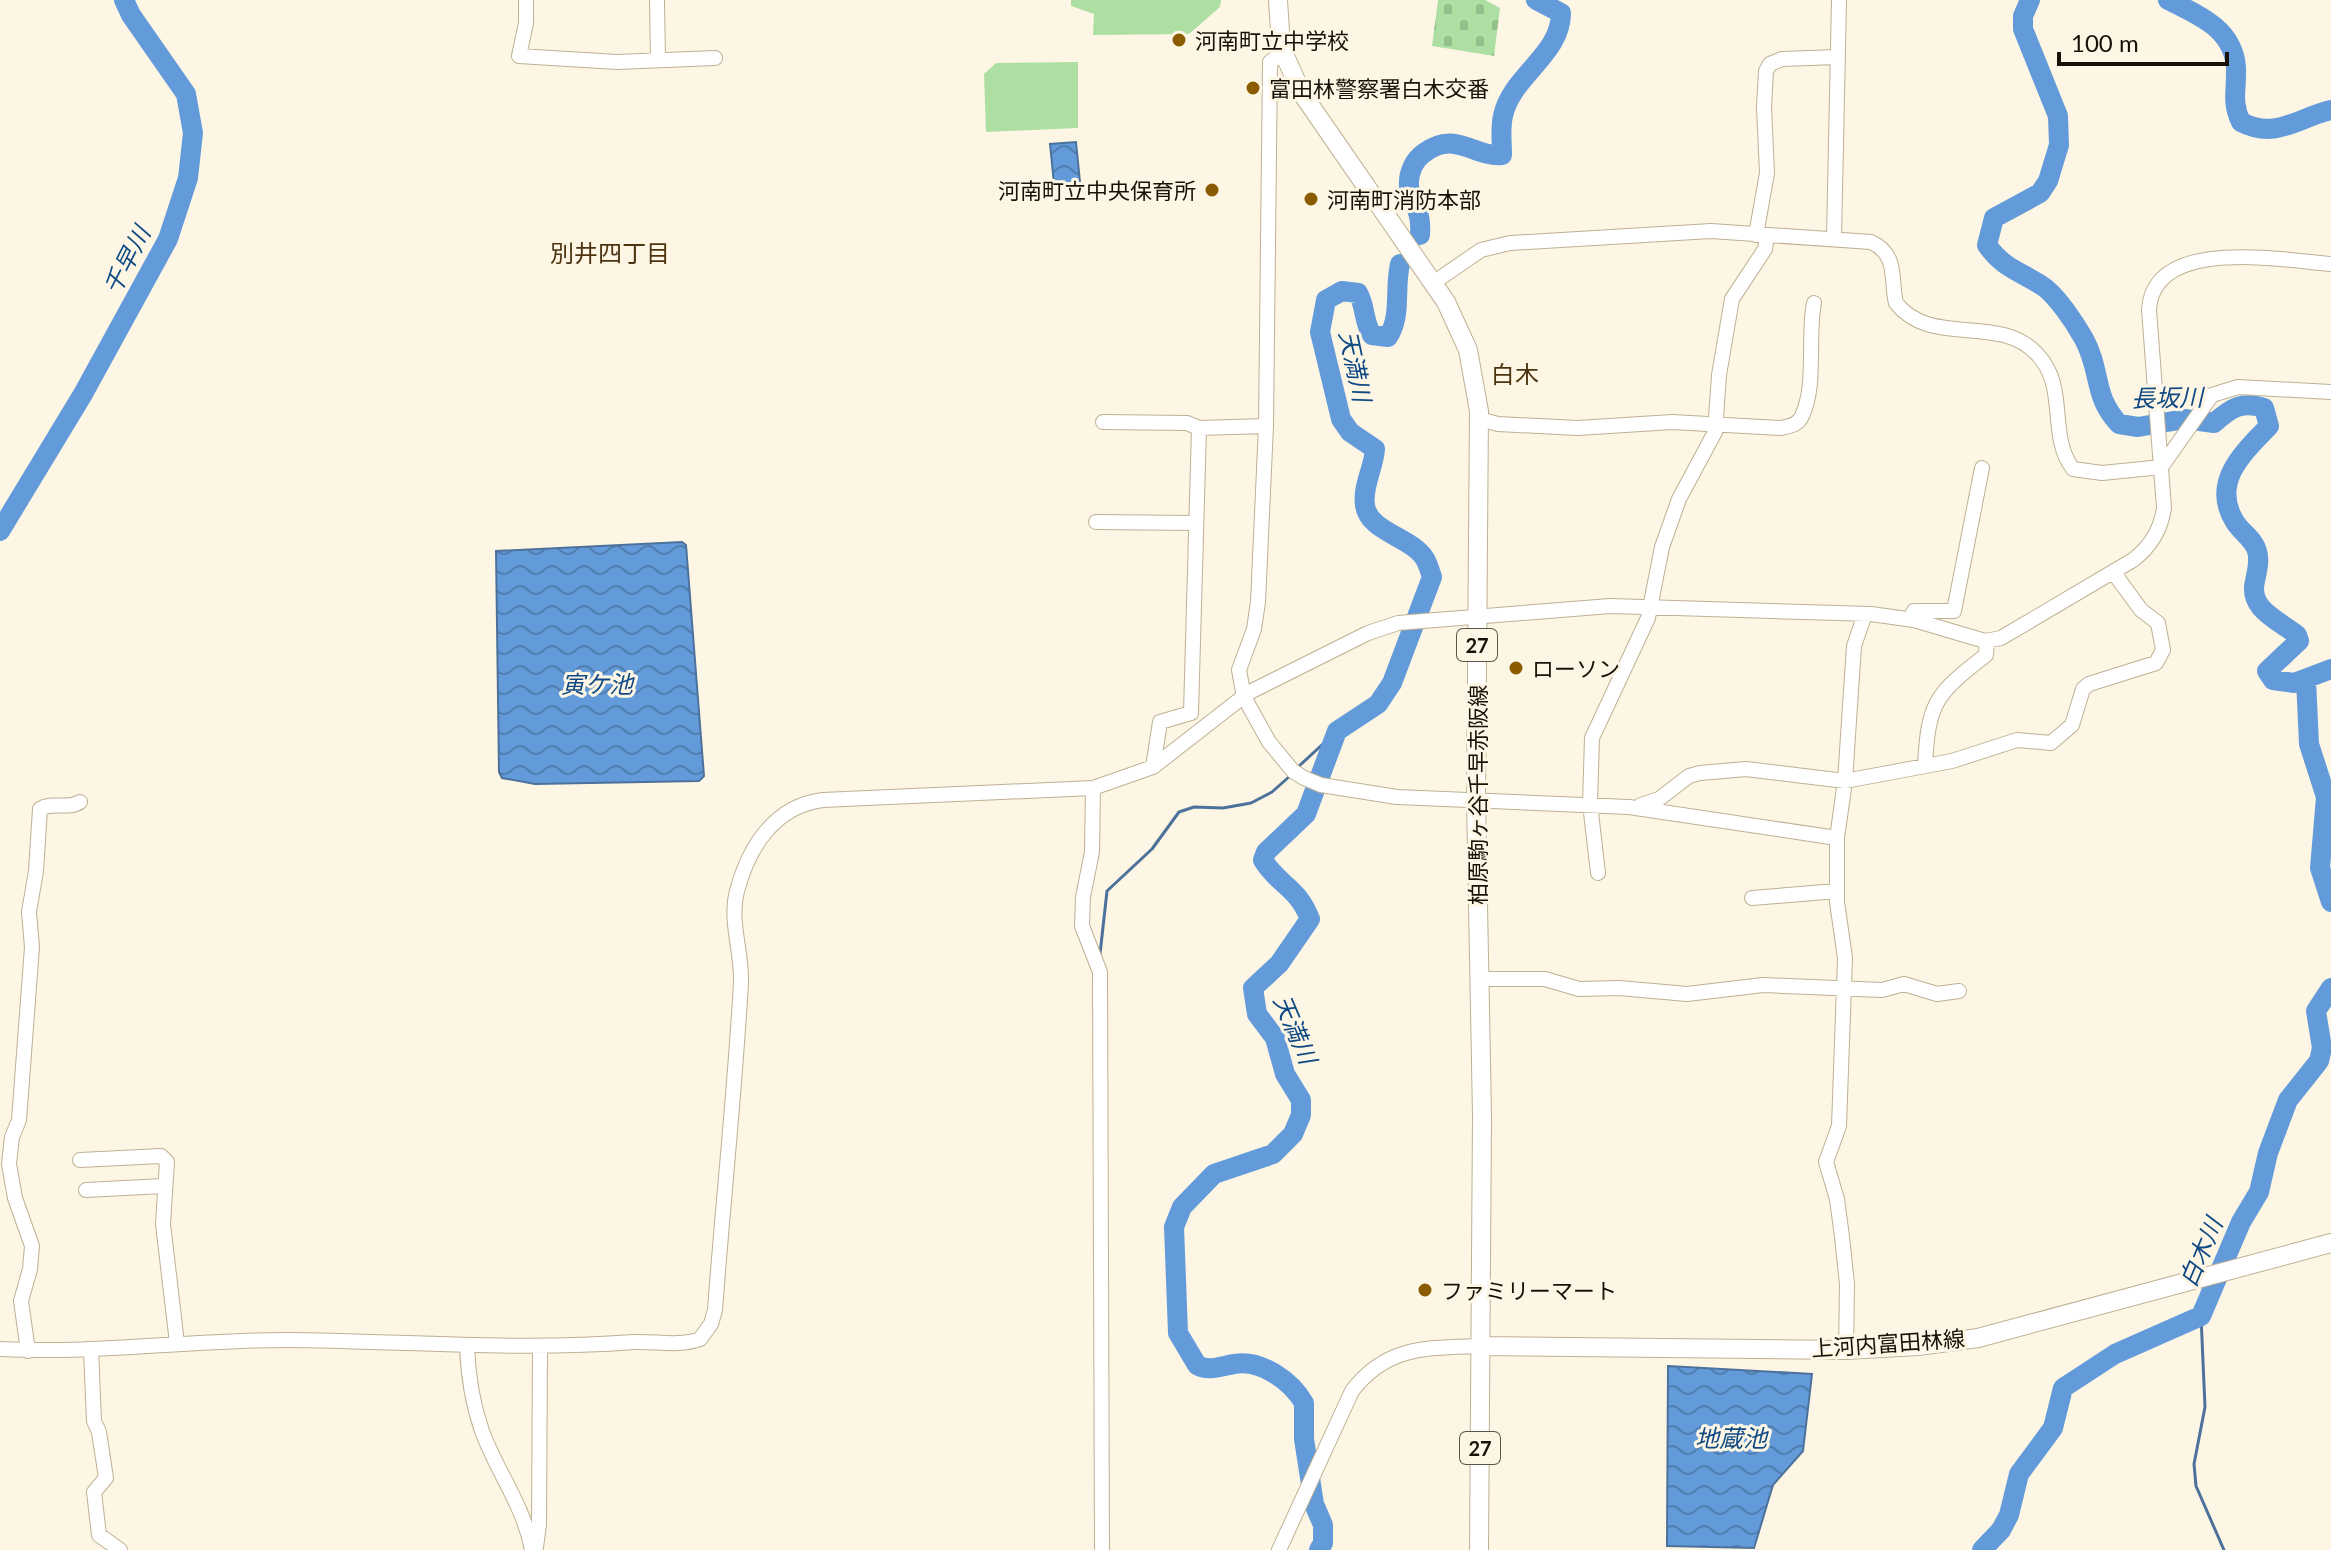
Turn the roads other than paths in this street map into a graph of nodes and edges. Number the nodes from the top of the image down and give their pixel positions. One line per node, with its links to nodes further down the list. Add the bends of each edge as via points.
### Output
1 (526, 0): 8 (street, via 519,56)
2 (657, 0): 8 (street)
3 (1278, 0): 5 (main road, 柏原駒ヶ谷千早赤阪線 / 27)
4 (1839, 0): 6 (street)
5 (1283, 53): 12 (main road, 柏原駒ヶ谷千早赤阪線 / 27, via 1316,115); 17 (street, via 1270,62)
6 (1837, 57): 9 (street, via 1782,59 1766,71 1767,173); 10 (street)
7 (715, 58): 8 (street)
8 (658, 60)
9 (1761, 235): 10 (street); 12 (street, via 1673,231 1490,246); 18 (street, via 1765,249 1732,299)
10 (1834, 238): 20 (street, via 1871,242 1887,251 1896,303 1913,319 1947,329 2001,334 2036,352 2052,373 2062,454 2073,469 2102,473)
11 (2331, 264): 20 (street, via 2265,258 2200,261 2183,263 2160,279 2149,297 2149,310)
12 (1433, 283): 15 (main road, 柏原駒ヶ谷千早赤阪線 / 27, via 1468,350)
13 (1814, 303): 18 (street, via 1807,392 1796,424)
14 (2331, 392): 20 (street, via 2238,387 2212,395)
15 (1479, 419): 18 (street, via 1578,428 1672,422); 27 (main road, 柏原駒ヶ谷千早赤阪線 / 27)
16 (1103, 422): 19 (street, via 1187,423)
17 (1266, 426): 19 (street); 30 (street, via 1258,602 1239,670)
18 (1715, 426): 25 (street, via 1666,535)
19 (1199, 428): 23 (street)
20 (2162, 467): 24 (street, via 2164,508 2159,528 2144,551)
21 (1982, 468): 28 (street, via 1954,611 1914,611)
22 (1096, 522): 23 (street)
23 (1195, 523): 32 (street, via 1191,713 1160,722)
24 (2114, 573): 29 (street, via 2015,632); 31 (street, via 2141,610 2158,623 2163,650 2156,663 2089,684 2068,733 2051,743 2017,740)
25 (1651, 608): 26 (street); 27 (street, via 1592,607); 37 (street, via 1595,728)
26 (1865, 614): 28 (street); 33 (street, via 1854,646)
27 (1477, 617): 30 (street, via 1381,628); 35 (main road, 柏原駒ヶ谷千早赤阪線 / 27)
28 (1910, 619): 29 (street)
29 (1987, 641): 31 (street, via 1986,655 1944,687 1927,727)
30 (1244, 696): 32 (street); 35 (street, via 1269,742 1304,778 1397,797)
31 (1925, 766): 33 (street)
32 (1153, 767): 34 (street)
33 (1845, 781): 38 (street, via 1746,769 1700,773 1659,799); 39 (street)
34 (1093, 788): 53 (street, via 823,800 803,804 772,822 745,868 735,903 741,980 711,1324 700,1339 689,1343); 60 (street, via 1092,852 1082,926 1100,972)
35 (1476, 798): 37 (street); 43 (main road, 柏原駒ヶ谷千早赤阪線 / 27)
36 (80, 802): 57 (street, via 40,809 29,912 32,947 19,1120 9,1164 32,1246 21,1301)
37 (1590, 804): 38 (street); 40 (street)
38 (1629, 807): 39 (street)
39 (1837, 838): 41 (street)
40 (1598, 873)
41 (1837, 891): 42 (street); 44 (street, via 1845,958)
42 (1752, 898)
43 (1478, 979): 44 (street, via 1545,979 1579,989 1687,994 1763,985); 52 (main road, 柏原駒ヶ谷千早赤阪線 / 27)
44 (1842, 988): 45 (street, via 1882,990 1904,984 1937,994); 56 (street, via 1839,1126 1826,1162 1837,1199 1847,1284)
45 (1959, 991)
46 (80, 1160): 47 (street, via 161,1156 167,1162)
47 (163, 1186): 48 (street); 50 (street)
48 (86, 1190)
49 (2331, 1243): 56 (main road, 上河内富田林線, via 1978,1338)
50 (177, 1343): 51 (street, via 287,1340); 55 (street)
51 (467, 1346): 53 (street); 59 (street, via 468,1379 483,1433)
52 (1481, 1346): 56 (main road, 上河内富田林線); 61 (street, via 1410,1351 1386,1359 1364,1376 1352,1391); 62 (main road, 柏原駒ヶ谷千早赤阪線 / 27)
53 (540, 1348): 59 (street, via 539,1525)
54 (0, 1349): 57 (street)
55 (91, 1349): 57 (street); 58 (street, via 94,1421 106,1478 94,1492 99,1535)
56 (1846, 1350)
57 (28, 1351)
58 (120, 1550)
59 (533, 1550)
60 (1102, 1550)
61 (1279, 1550)
62 (1479, 1550)

